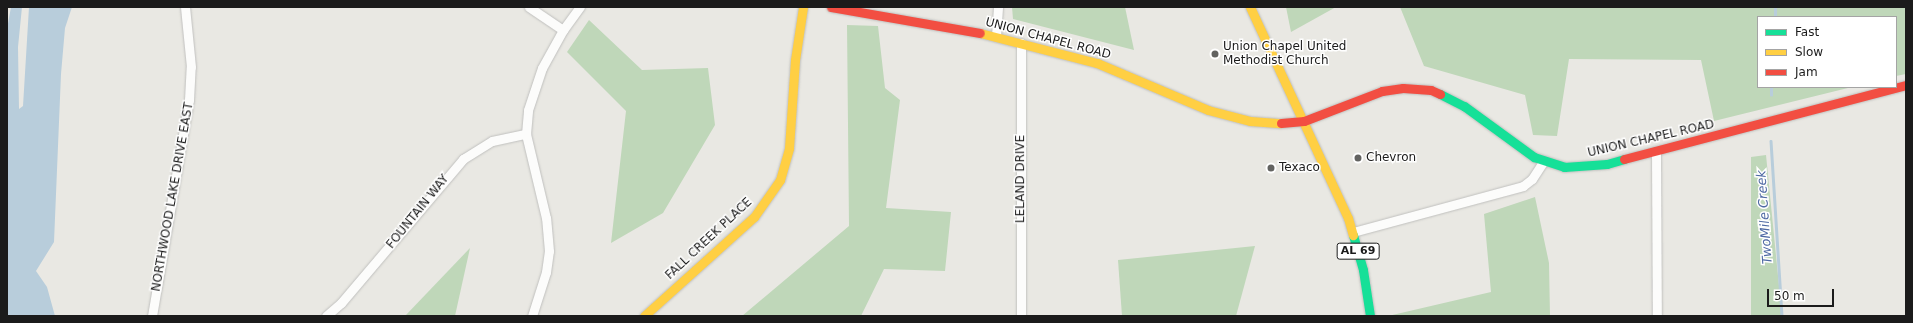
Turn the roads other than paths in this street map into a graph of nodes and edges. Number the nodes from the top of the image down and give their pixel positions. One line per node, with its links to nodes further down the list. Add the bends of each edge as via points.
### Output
1 (185, 7): 17 (street, NORTHWOOD LAKE DRIVE EAST, via 190,67 189,100)
2 (529, 7): 8 (street)
3 (580, 7): 8 (street)
4 (803, 7): 20 (street, FALL CREEK PLACE, via 795,60 790,148 780,180 754,217)
5 (831, 7): 9 (street, UNION CHAPEL ROAD)
6 (998, 7): 9 (street)
7 (1250, 7): 12 (street, AL 69)
8 (563, 30): 13 (street, via 542,68 530,99)
9 (996, 36): 10 (street, UNION CHAPEL ROAD)
10 (1021, 43): 12 (street, UNION CHAPEL ROAD, via 1097,62 1208,110 1271,124); 21 (street, LELAND DRIVE)
11 (1895, 88): 14 (street, UNION CHAPEL ROAD)
12 (1304, 121): 15 (street, UNION CHAPEL ROAD, via 1382,91 1417,88 1442,94 1464,106); 16 (street, AL 69)
13 (526, 134): 18 (street, FOUNTAIN WAY, via 492,141 463,159 341,303); 19 (street, via 544,210 549,251 546,272)
14 (1656, 152): 15 (street, UNION CHAPEL ROAD, via 1586,167 1564,167); 23 (street)
15 (1543, 162): 16 (street, via 1532,179 1523,186)
16 (1353, 232): 22 (street, AL 69)
17 (152, 316)
18 (326, 316)
19 (532, 316)
20 (644, 316)
21 (1021, 316)
22 (1370, 316)
23 (1657, 316)

